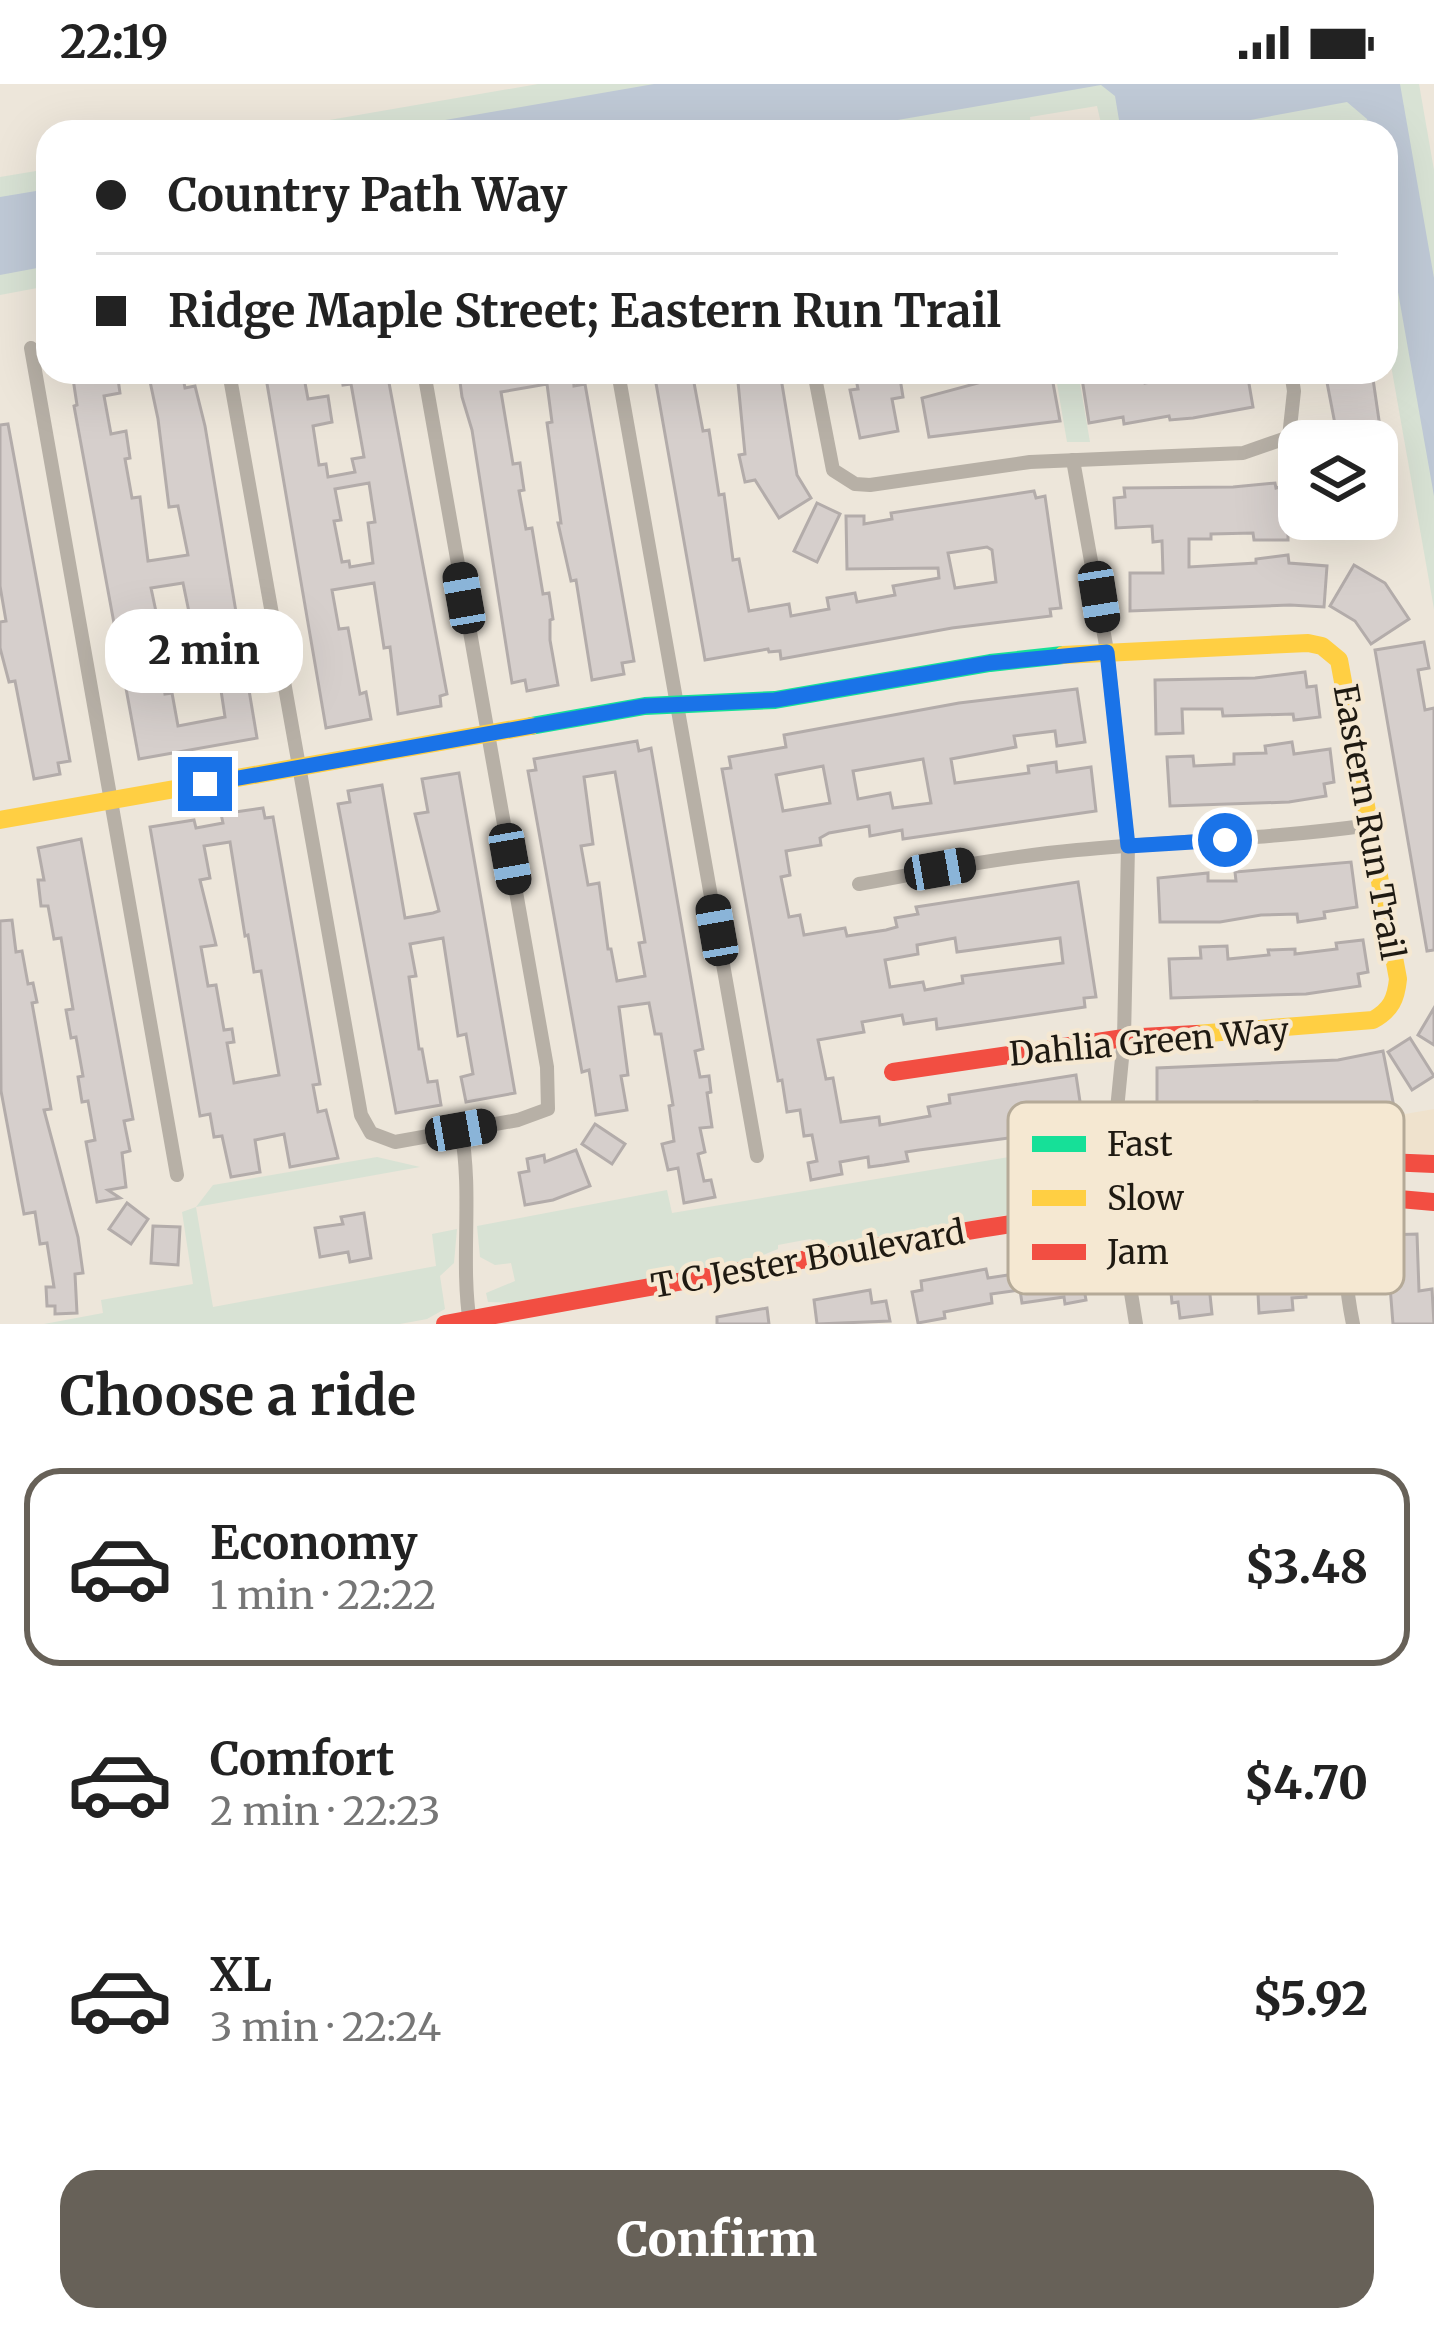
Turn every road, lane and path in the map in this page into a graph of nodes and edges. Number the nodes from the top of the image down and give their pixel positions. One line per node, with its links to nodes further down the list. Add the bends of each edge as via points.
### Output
1 (31, 348): 2 (street)
2 (36, 376)
3 (37, 384): 14 (street)
4 (232, 384): 13 (street)
5 (426, 384): 12 (street)
6 (621, 384): 11 (street)
7 (816, 384): 9 (street, via 829,457 842,478 870,484)
8 (1293, 384): 9 (street, via 1288,437 1243,454)
9 (1072, 460): 10 (street)
10 (1107, 652): 11 (street, via 775,700); 16 (street, Eastern Run Trail, via 1308,643 1330,651 1343,672); 17 (street)
11 (677, 704): 12 (street); 24 (street)
12 (488, 734): 13 (street); 23 (street, via 548,1109)
13 (299, 767): 14 (street); 23 (street, via 361,1115 371,1133 395,1142)
14 (111, 800): 15 (street); 27 (street)
15 (0, 820)
16 (1370, 825): 17 (street); 19 (street, Eastern Run Trail)
17 (1128, 846): 18 (street); 20 (street)
18 (859, 884)
19 (1396, 997): 20 (street, Dahlia Green Way, via 1373,1019)
20 (1124, 1038): 21 (street, Dahlia Green Way); 22 (street)
21 (893, 1072)
22 (1118, 1102)
23 (461, 1130): 33 (street)
24 (758, 1156)
25 (1404, 1163): 26 (street, T C Jester Boulevard)
26 (1434, 1164)
27 (177, 1175)
28 (1404, 1199): 29 (street, T C Jester Boulevard)
29 (1434, 1202)
30 (1008, 1226): 33 (street, T C Jester Boulevard)
31 (1131, 1294): 35 (street)
32 (1348, 1294): 36 (street)
33 (470, 1322): 34 (street, T C Jester Boulevard)
34 (446, 1324)
35 (1136, 1324)
36 (1352, 1324)

